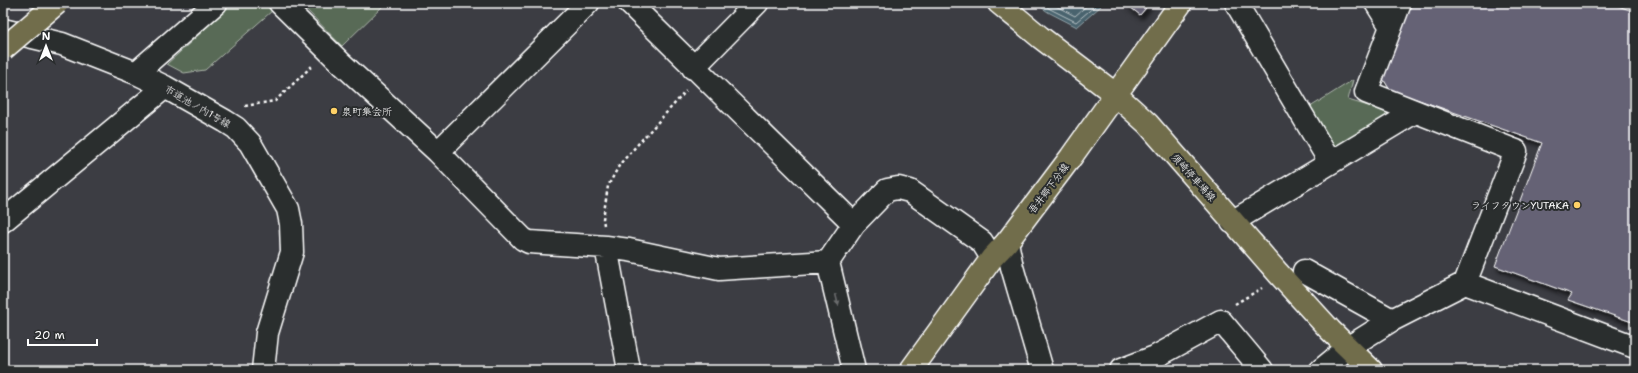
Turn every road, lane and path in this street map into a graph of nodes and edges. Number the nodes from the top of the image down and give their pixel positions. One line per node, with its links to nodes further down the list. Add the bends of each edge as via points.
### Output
1 (57, 3): 14 (main road, bridge)
2 (216, 3): 17 (street)
3 (280, 3): 15 (street)
4 (588, 3): 22 (street)
5 (630, 3): 16 (street)
6 (757, 3): 16 (street)
7 (999, 3): 19 (main road, 須崎停車場線)
8 (1181, 3): 19 (main road, 吾井郷下分線)
9 (1236, 3): 23 (street)
10 (1376, 3): 12 (street)
11 (1400, 3): 12 (street)
12 (1391, 27): 20 (street, via 1366,92)
13 (3, 30): 17 (street, 市道池ノ内1号線, via 62,44)
14 (3, 49)
15 (328, 51): 21 (path, via 275,101 243,107); 22 (street)
16 (697, 71): 26 (street); 27 (path, via 620,164 608,186 603,219)
17 (136, 73): 18 (street, 市道池ノ内1号線)
18 (165, 87): 21 (street, 市道池ノ内1号線); 24 (street)
19 (1116, 94): 25 (main road, 須崎停車場線, via 1148,124 1198,179); 28 (main road, 吾井郷下分線)
20 (1415, 112): 23 (street); 31 (street, via 1516,151)
21 (225, 121): 37 (street, 市道池ノ内1号線, via 236,128 250,143 288,209 291,224 292,252 267,333)
22 (438, 152): 27 (street, via 529,242)
23 (1330, 162): 25 (street)
24 (3, 221)
25 (1232, 222): 35 (main road, 須崎停車場線, via 1330,330)
26 (854, 224): 28 (street, via 887,190 898,188 910,191 982,242); 29 (street)
27 (606, 247): 29 (street, via 719,270); 38 (street)
28 (1000, 250): 40 (main road, 吾井郷下分線); 41 (street, via 1012,267)
29 (828, 262): 39 (street, one-way to 39)
30 (1304, 271): 33 (street)
31 (1465, 283): 33 (street); 36 (street)
32 (1262, 288): 34 (path, via 1230,308)
33 (1392, 320): 35 (street)
34 (1221, 321): 42 (street, via 1155,356); 43 (street)
35 (1349, 347): 44 (street); 45 (main road, 須崎停車場線)
36 (1635, 347)
37 (263, 370)
38 (629, 370)
39 (854, 370)
40 (911, 370)
41 (1042, 370)
42 (1121, 370)
43 (1262, 370)
44 (1321, 370)
45 (1371, 370)

